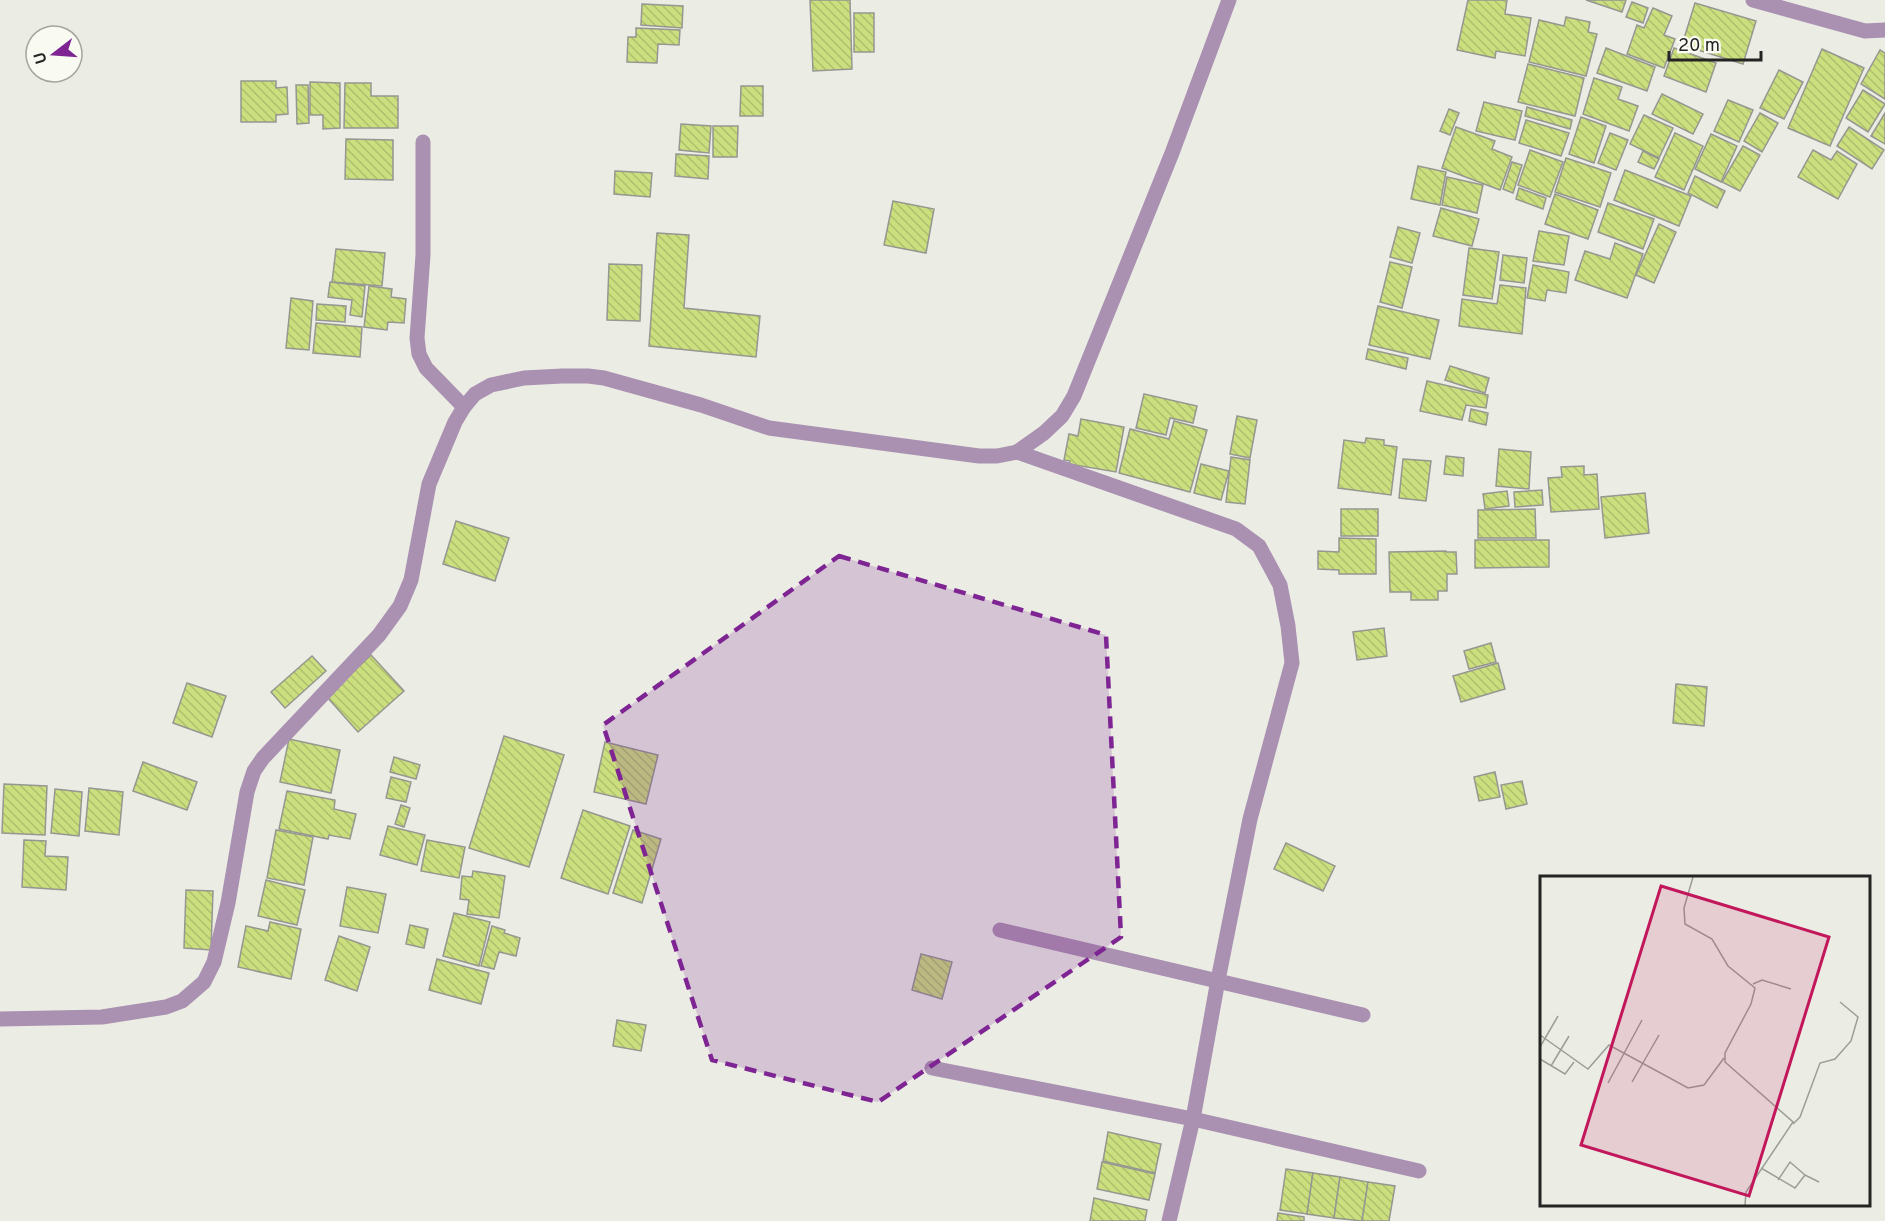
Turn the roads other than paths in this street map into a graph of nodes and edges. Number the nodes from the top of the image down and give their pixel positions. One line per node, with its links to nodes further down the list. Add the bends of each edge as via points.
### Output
1 (1229, 0): 6 (street, via 1074,396 1062,416)
2 (1753, 0): 3 (street, via 1865,31)
3 (1885, 30)
4 (423, 142): 5 (street, via 419,354 426,368)
5 (464, 406): 6 (street, via 491,385 543,376 588,376 790,432 979,456); 10 (street, via 429,484 411,580 400,606 254,771 228,903 214,962 204,982 182,1001 166,1007 102,1017)
6 (1017, 452): 8 (street, via 1236,529 1259,546 1280,585 1292,663 1250,819)
7 (1000, 930): 8 (street)
8 (1218, 980): 9 (street); 12 (street)
9 (1363, 1015)
10 (0, 1019)
11 (932, 1068): 12 (street)
12 (1193, 1119): 13 (street); 14 (street)
13 (1419, 1171)
14 (1169, 1221)

